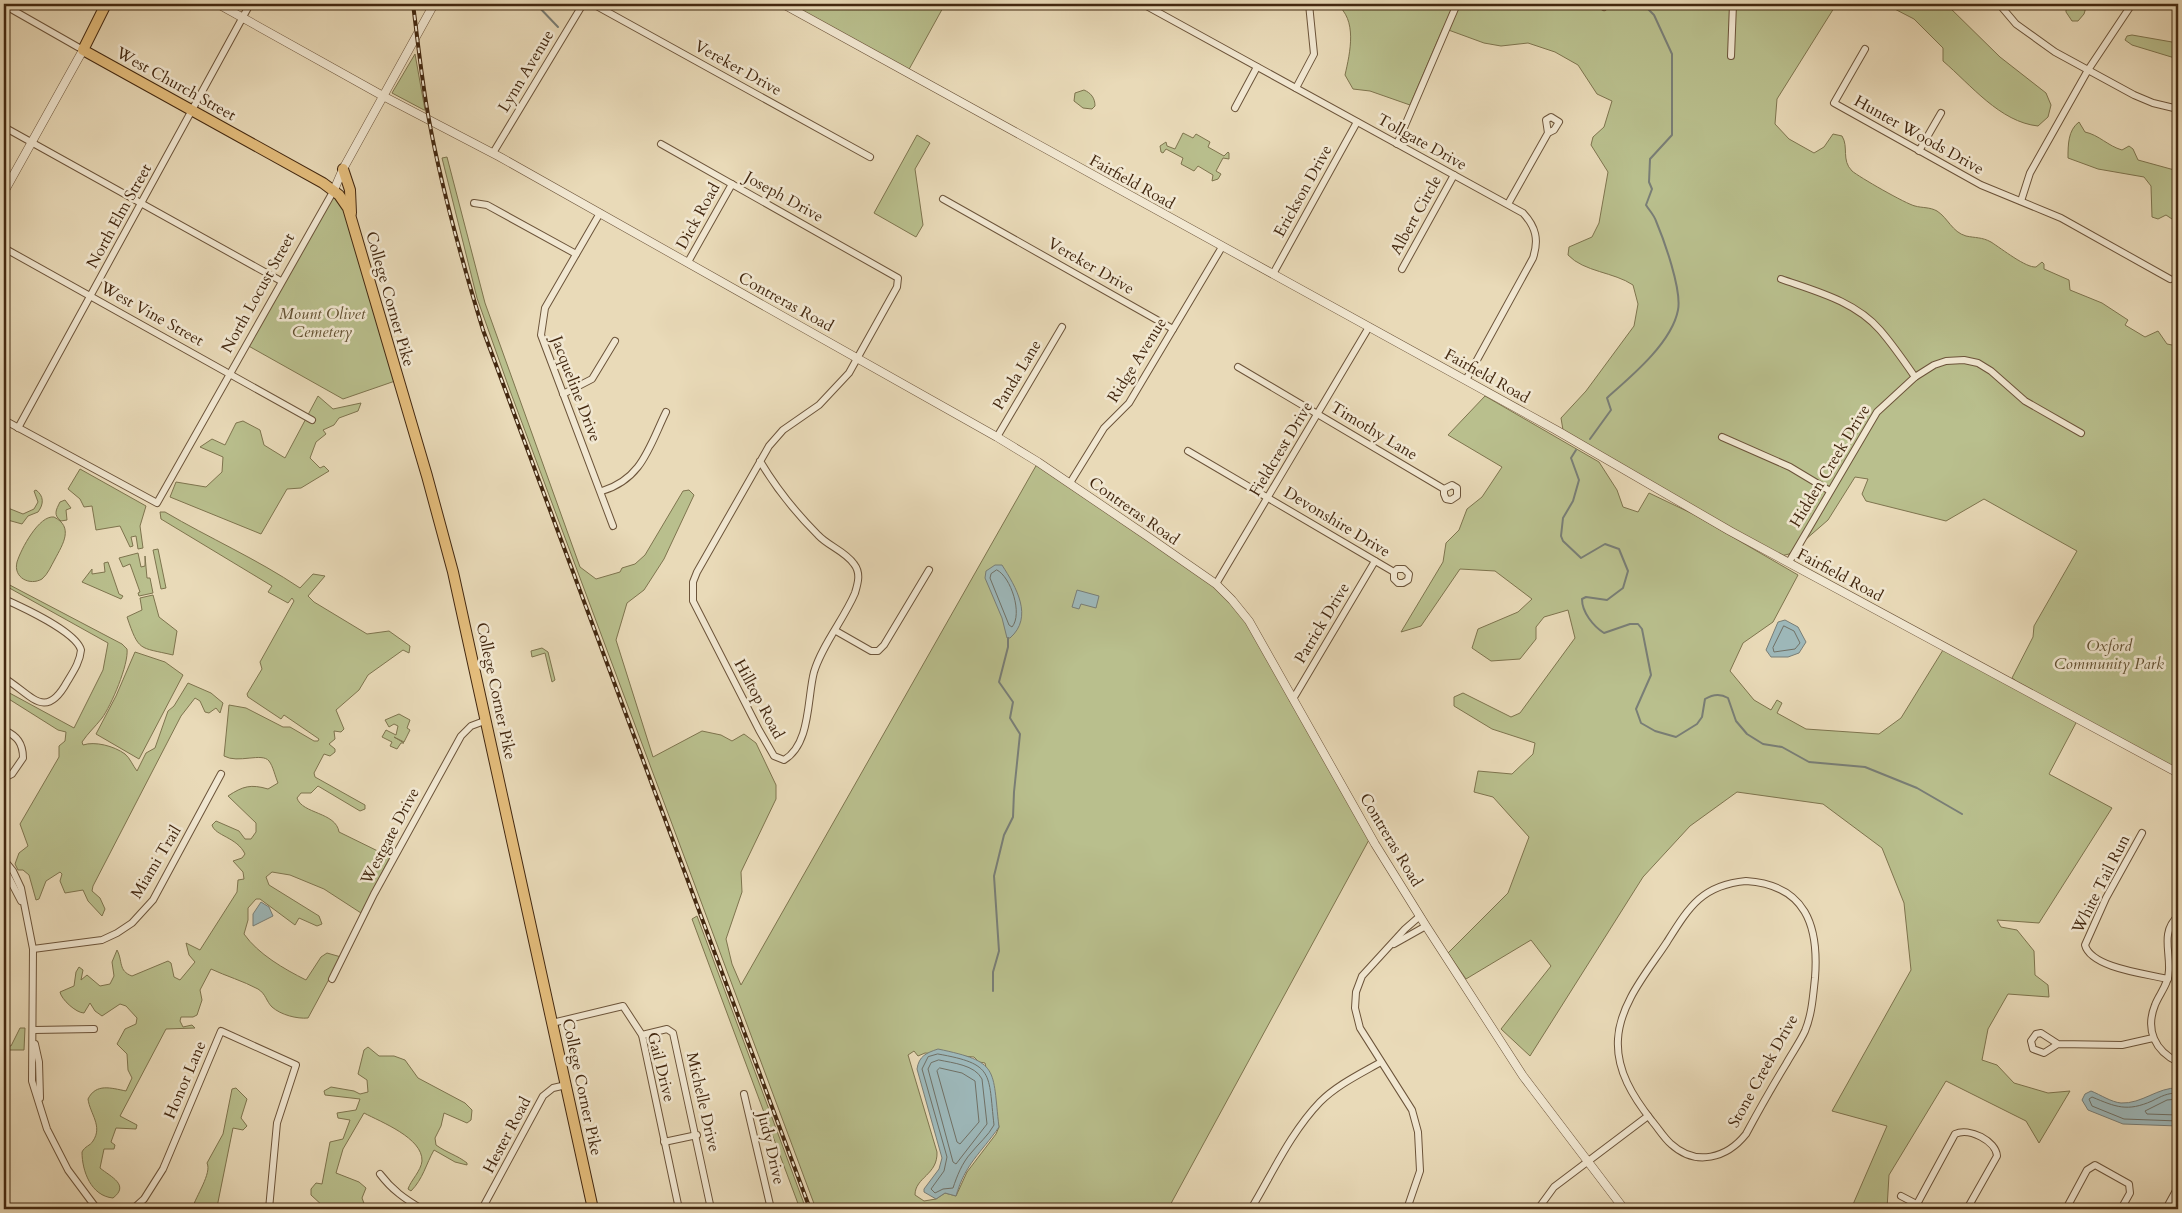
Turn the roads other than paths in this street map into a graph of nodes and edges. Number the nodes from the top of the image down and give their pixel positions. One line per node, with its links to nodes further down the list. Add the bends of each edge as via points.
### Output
1 (106, 4): 17 (highway)
2 (218, 4): 15 (street, Contreras Road)
3 (250, 4): 15 (street, North Elm Street)
4 (434, 4): 22 (street, North Locust Street)
5 (583, 4): 34 (street, Lynn Avenue)
6 (593, 4): 35 (street, Vereker Drive)
7 (783, 4): 48 (street, Fairfield Road)
8 (1143, 4): 19 (street, Tollgate Drive)
9 (1309, 4): 21 (street, via 1314,54)
10 (1457, 4): 32 (street)
11 (1733, 4): 18 (street)
12 (2000, 4): 20 (street, via 2016,24 2034,38)
13 (2132, 4): 20 (street)
14 (4, 5): 17 (street, West Church Street)
15 (242, 17): 22 (street, Contreras Road); 25 (street, North Elm Street)
16 (1865, 49): 33 (street, Hunter Woods Drive, via 1834,103)
17 (83, 50): 25 (highway, West Church Street); 30 (street)
18 (1731, 56)
19 (1257, 67): 21 (street, Tollgate Drive); 23 (street)
20 (2088, 70): 24 (street, via 2134,95); 42 (street, via 2030,173)
21 (1296, 88): 27 (street, Tollgate Drive)
22 (383, 96): 34 (street, Contreras Road); 36 (street, North Locust Street)
23 (1235, 108)
24 (2178, 109)
25 (191, 110): 39 (highway, West Church Street); 43 (street, North Elm Street)
26 (1941, 113): 33 (street)
27 (1357, 122): 32 (street, Tollgate Drive); 53 (street, Erickson Drive)
28 (4, 127): 30 (street)
29 (1548, 133): 45 (street)
30 (32, 142): 40 (street); 43 (street)
31 (662, 144): 38 (street, Joseph Drive)
32 (1397, 144): 37 (street, Tollgate Drive)
33 (1919, 151): 42 (street, Hunter Woods Drive, via 1980,185)
34 (493, 153): 46 (street, Contreras Road)
35 (870, 157)
36 (343, 168): 39 (street, North Locust Street); 47 (highway, via 350,190)
37 (1454, 175): 45 (street, Tollgate Drive); 52 (street, Albert Circle)
38 (732, 184): 51 (street, Dick Road); 54 (street, Joseph Drive)
39 (334, 190): 47 (highway, College Corner Pike); 57 (street, North Locust Street)
40 (4, 192)
41 (943, 199): 61 (street, Vereker Drive)
42 (2021, 201): 56 (street, Hunter Woods Drive, via 2061,218)
43 (141, 203): 57 (street); 58 (street, North Elm Street)
44 (474, 203): 50 (street, via 487,205)
45 (1508, 204): 67 (street, Tollgate Drive, via 1531,222 1537,246)
46 (600, 212): 50 (street, Jacqueline Drive); 51 (street, Contreras Road)
47 (351, 216): 94 (highway, College Corner Pike, via 454,572)
48 (1222, 247): 53 (street, Fairfield Road); 61 (street, Ridge Avenue)
49 (4, 248): 58 (street, West Vine Street)
50 (576, 254): 68 (street, Jacqueline Drive, via 545,308 540,326 543,345)
51 (688, 262): 63 (street, Contreras Road)
52 (1402, 269)
53 (1273, 274): 60 (street, Fairfield Road)
54 (894, 275): 63 (street, Hilltop Road, via 898,278 897,287)
55 (1781, 279): 66 (street, via 1836,299 1866,318 1880,329)
56 (2170, 279)
57 (281, 281): 65 (street, North Locust Street)
58 (91, 296): 65 (street, West Vine Street); 73 (street, North Elm Street)
59 (1062, 327): 75 (street, Panda Lane)
60 (1369, 327): 67 (street, Fairfield Road); 70 (street, Fieldcrest Drive)
61 (1173, 329): 79 (street, Ridge Avenue, via 1129,403 1104,428)
62 (615, 341): 68 (street, via 592,379)
63 (858, 358): 75 (street, Contreras Road); 78 (street, Hilltop Road, via 840,384 819,405 783,430)
64 (1238, 366): 70 (street, Timothy Lane)
65 (229, 373): 72 (street, West Vine Street); 73 (street, North Locust Street, via 157,503)
66 (1916, 377): 74 (street, Hidden Creek Drive, via 1946,361 1978,363 2025,400); 81 (street, Hidden Creek Drive, via 1877,412)
67 (1466, 380): 86 (street, Fairfield Road)
68 (563, 394): 82 (street, Jacqueline Drive)
69 (666, 412): 82 (street, via 638,468 629,479)
70 (1318, 414): 80 (street, Timothy Lane); 83 (street, Fieldcrest Drive)
71 (4, 420): 73 (street)
72 (312, 420)
73 (18, 428)
74 (2081, 433)
75 (997, 437): 79 (street, Contreras Road)
76 (1722, 437): 81 (street, via 1790,467)
77 (1188, 451): 83 (street, Devonshire Drive)
78 (760, 461): 91 (street, Hilltop Road, via 774,484 818,536 846,556 858,572 856,593); 91 (street, Hilltop Road, via 697,572 692,593 745,706 774,756 780,760 790,757 802,734 808,718 815,670)
79 (1070, 483): 89 (street, Contreras Road)
80 (1444, 489)
81 (1830, 491): 86 (street, Hidden Creek Drive)
82 (602, 492): 84 (street, Jacqueline Drive)
83 (1268, 498): 85 (street, Devonshire Drive); 89 (street, Fieldcrest Drive)
84 (613, 526)
85 (1375, 561): 88 (street, Devonshire Drive); 93 (street, Patrick Drive)
86 (1789, 562): 96 (street, Fairfield Road)
87 (929, 570): 91 (street, via 878,651 871,651)
88 (1394, 572)
89 (1216, 584): 93 (street, Contreras Road, via 1249,621)
90 (4, 599): 92 (street, via 75,640 81,650 60,696 50,702 31,698)
91 (836, 631)
92 (4, 678)
93 (1293, 699): 101 (street, Contreras Road)
94 (487, 720): 106 (street, Westgate Drive, via 471,726 461,736 374,894); 108 (highway, College Corner Pike)
95 (4, 730): 98 (street, via 14,734 20,742 23,758 12,774)
96 (2178, 773)
97 (222, 774): 105 (street, Miami Trail, via 153,900 132,923 102,940)
98 (4, 778)
99 (2142, 833): 107 (street, White Tail Run, via 2106,898 2085,945 2092,956 2108,965)
100 (4, 862): 105 (street, via 13,871 21,888)
101 (1420, 916): 103 (street, Contreras Road); 104 (street)
102 (2178, 916): 107 (street, via 2167,936)
103 (1426, 926): 104 (street); 121 (street, Contreras Road, via 1523,1076)
104 (1391, 946): 114 (street, via 1362,976 1356,992 1355,1008 1360,1028)
105 (33, 949): 109 (street)
106 (332, 979)
107 (2168, 979): 112 (street, via 2151,1016)
108 (552, 1023): 111 (street, Gail Drive, via 623,1006); 116 (highway, College Corner Pike)
109 (34, 1030): 110 (street); 126 (street, via 32,1081 47,1129 68,1170)
110 (94, 1030)
111 (642, 1035): 119 (street, Michelle Drive, via 667,1029 673,1033); 120 (street, Gail Drive)
112 (2152, 1038): 113 (street, via 2122,1046); 115 (street, via 2165,1055)
113 (2058, 1044)
114 (1381, 1062): 135 (street, via 1340,1085 1320,1102 1301,1125); 136 (street, via 1412,1110 1418,1132 1420,1171)
115 (2178, 1062)
116 (566, 1085): 130 (street, Hester Road, via 553,1088 543,1096); 131 (highway, College Corner Pike)
117 (744, 1094): 134 (street, Judy Drive)
118 (1648, 1116): 118 (street, Stone Creek Drive, via 1670,1144 1682,1152 1698,1158 1723,1154 1746,1134 1805,1031 1813,1006 1817,952 1814,931 1807,914 1796,901 1774,886 1754,881 1729,882 1704,894 1683,916 1629,1002 1621,1020 1618,1053 1630,1089); 121 (street)
119 (697, 1135): 120 (street); 133 (street, Michelle Drive)
120 (664, 1142): 132 (street, Gail Drive)
121 (1587, 1162): 137 (street, via 1554,1187); 138 (street, Contreras Road)
122 (380, 1174): 129 (street, via 402,1198)
123 (2178, 1188): 143 (street)
124 (1902, 1196): 125 (street)
125 (1917, 1204): 139 (street); 140 (street, via 1955,1134 1968,1131 1990,1143 1997,1156)
126 (97, 1209)
127 (133, 1209): 128 (street, Honor Lane, via 144,1199 163,1169 221,1031 296,1065 277,1123)
128 (269, 1209)
129 (422, 1209)
130 (482, 1209)
131 (594, 1209)
132 (679, 1209)
133 (712, 1209)
134 (771, 1209)
135 (1251, 1209)
136 (1406, 1209)
137 (1538, 1209)
138 (1624, 1209)
139 (1926, 1209)
140 (1966, 1209)
141 (2066, 1209): 142 (street, via 2087,1170 2095,1165 2130,1184 2130,1193)
142 (2121, 1209)
143 (2166, 1209)

